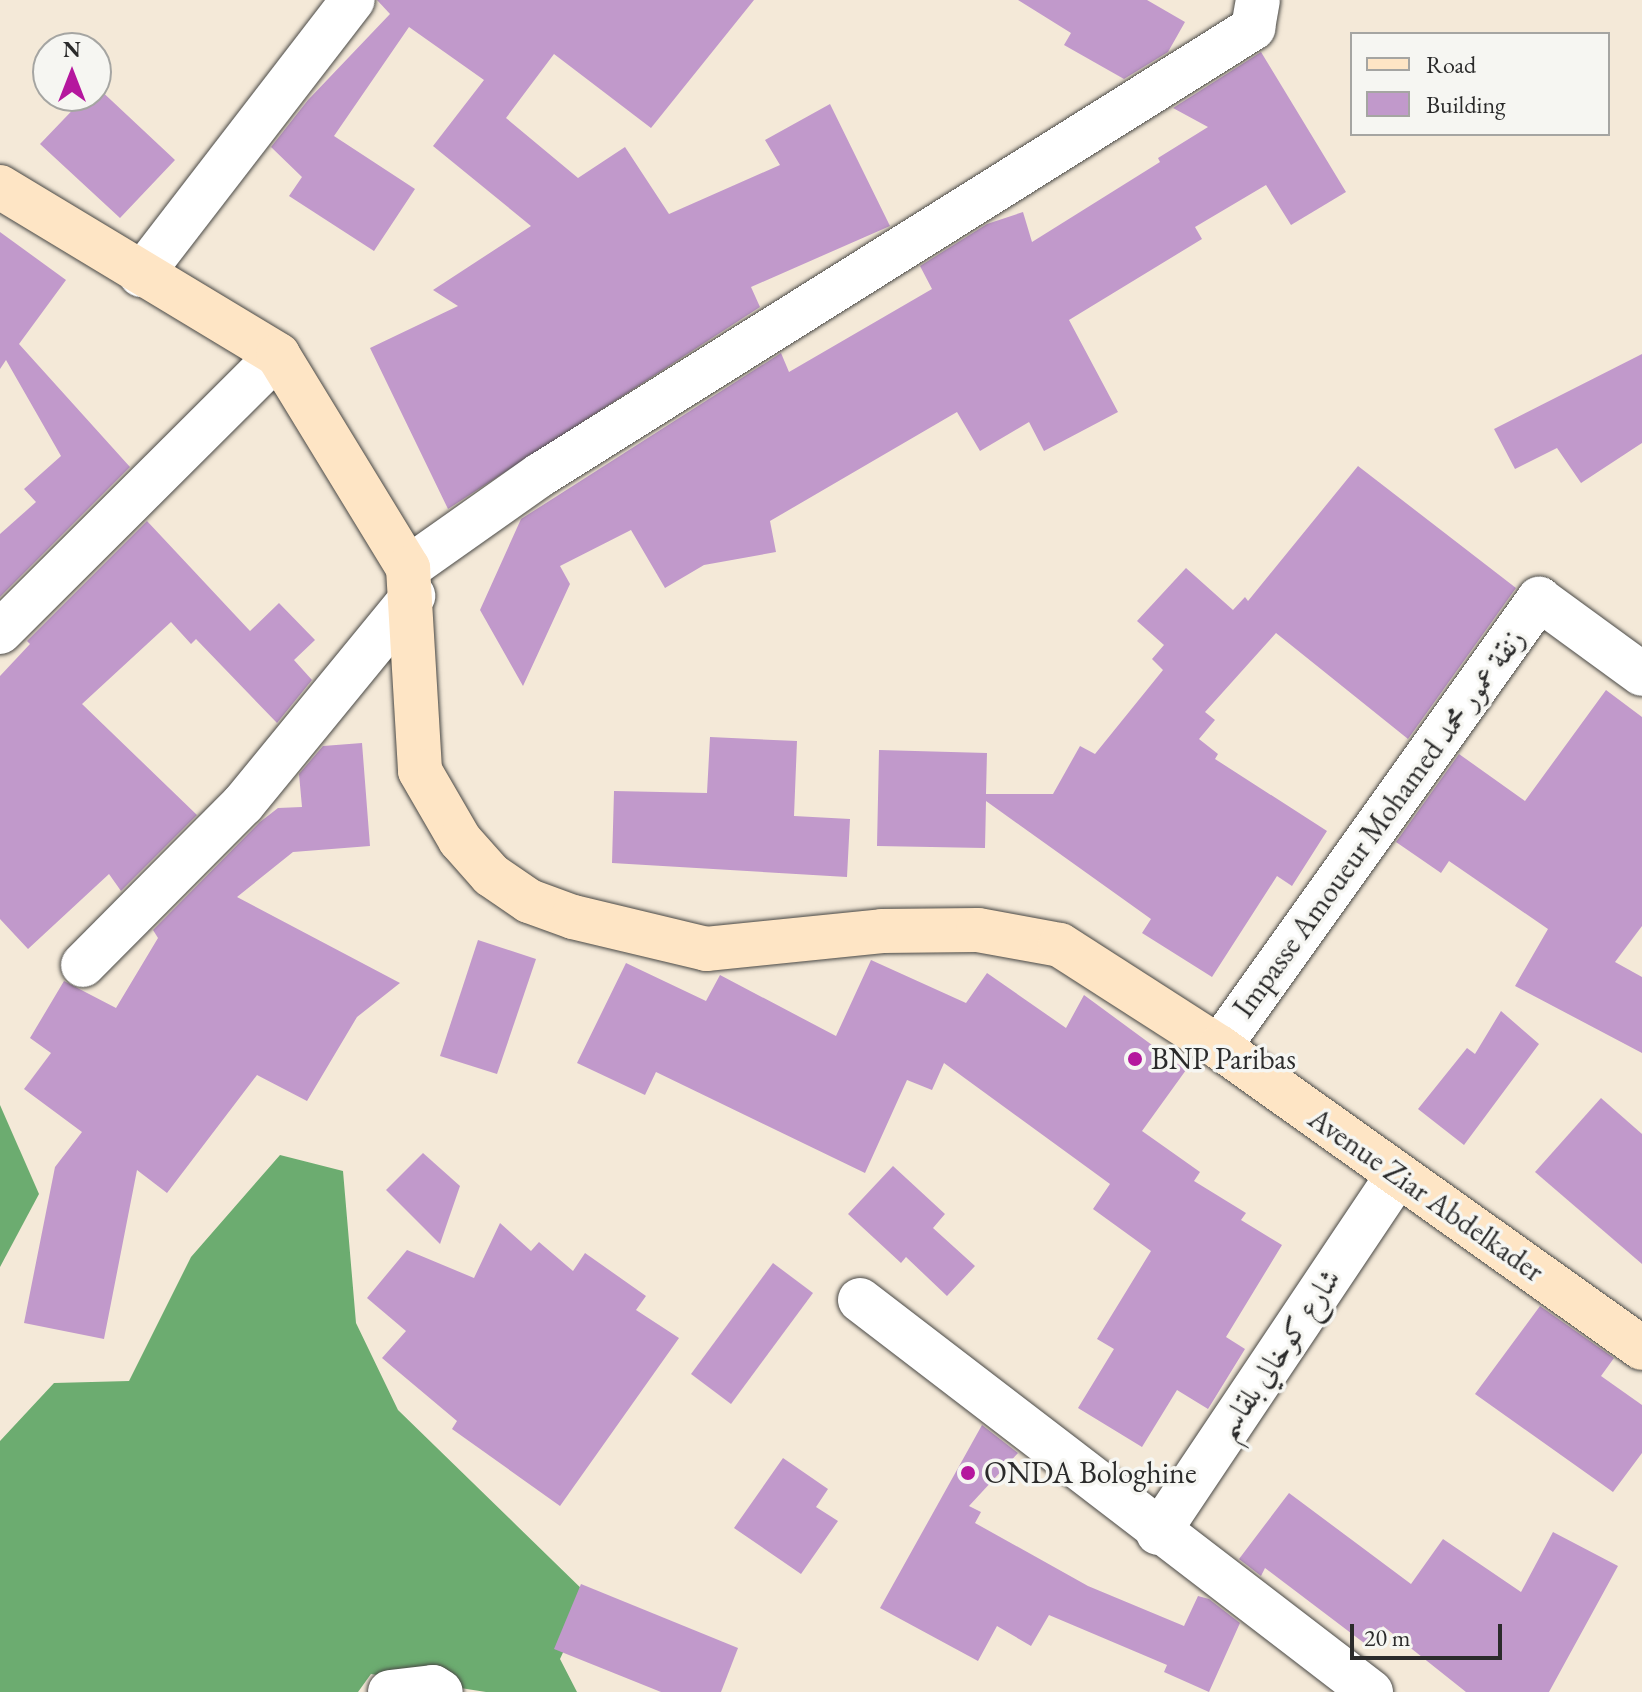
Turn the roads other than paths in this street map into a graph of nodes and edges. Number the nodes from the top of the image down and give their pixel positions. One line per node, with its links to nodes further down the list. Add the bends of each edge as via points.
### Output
1 (353, 0): 4 (street)
2 (1258, 0): 6 (street, via 1253,28 540,475)
3 (0, 187): 4 (main road)
4 (141, 275): 5 (main road)
5 (278, 355): 6 (main road); 7 (street)
6 (411, 582): 9 (street, via 243,804); 10 (main road, Avenue Ziar Abdelkader, via 420,771 460,840 491,875 529,901 706,949 882,931 978,930 1060,945)
7 (0, 632)
8 (1642, 674): 10 (street, Impasse Amoueur Mohamed زنقة عمور محمد, via 1539,599)
9 (83, 965)
10 (1219, 1047): 11 (main road, Avenue Ziar Abdelkader)
11 (1397, 1176): 13 (main road, Avenue Ziar Abdelkader); 14 (street, شارع كوخالي بلقاسم)
12 (860, 1300): 14 (street)
13 (1642, 1348)
14 (1158, 1533): 17 (street)
15 (390, 1692): 16 (street, via 433,1687)
16 (441, 1692)
17 (1371, 1692)

